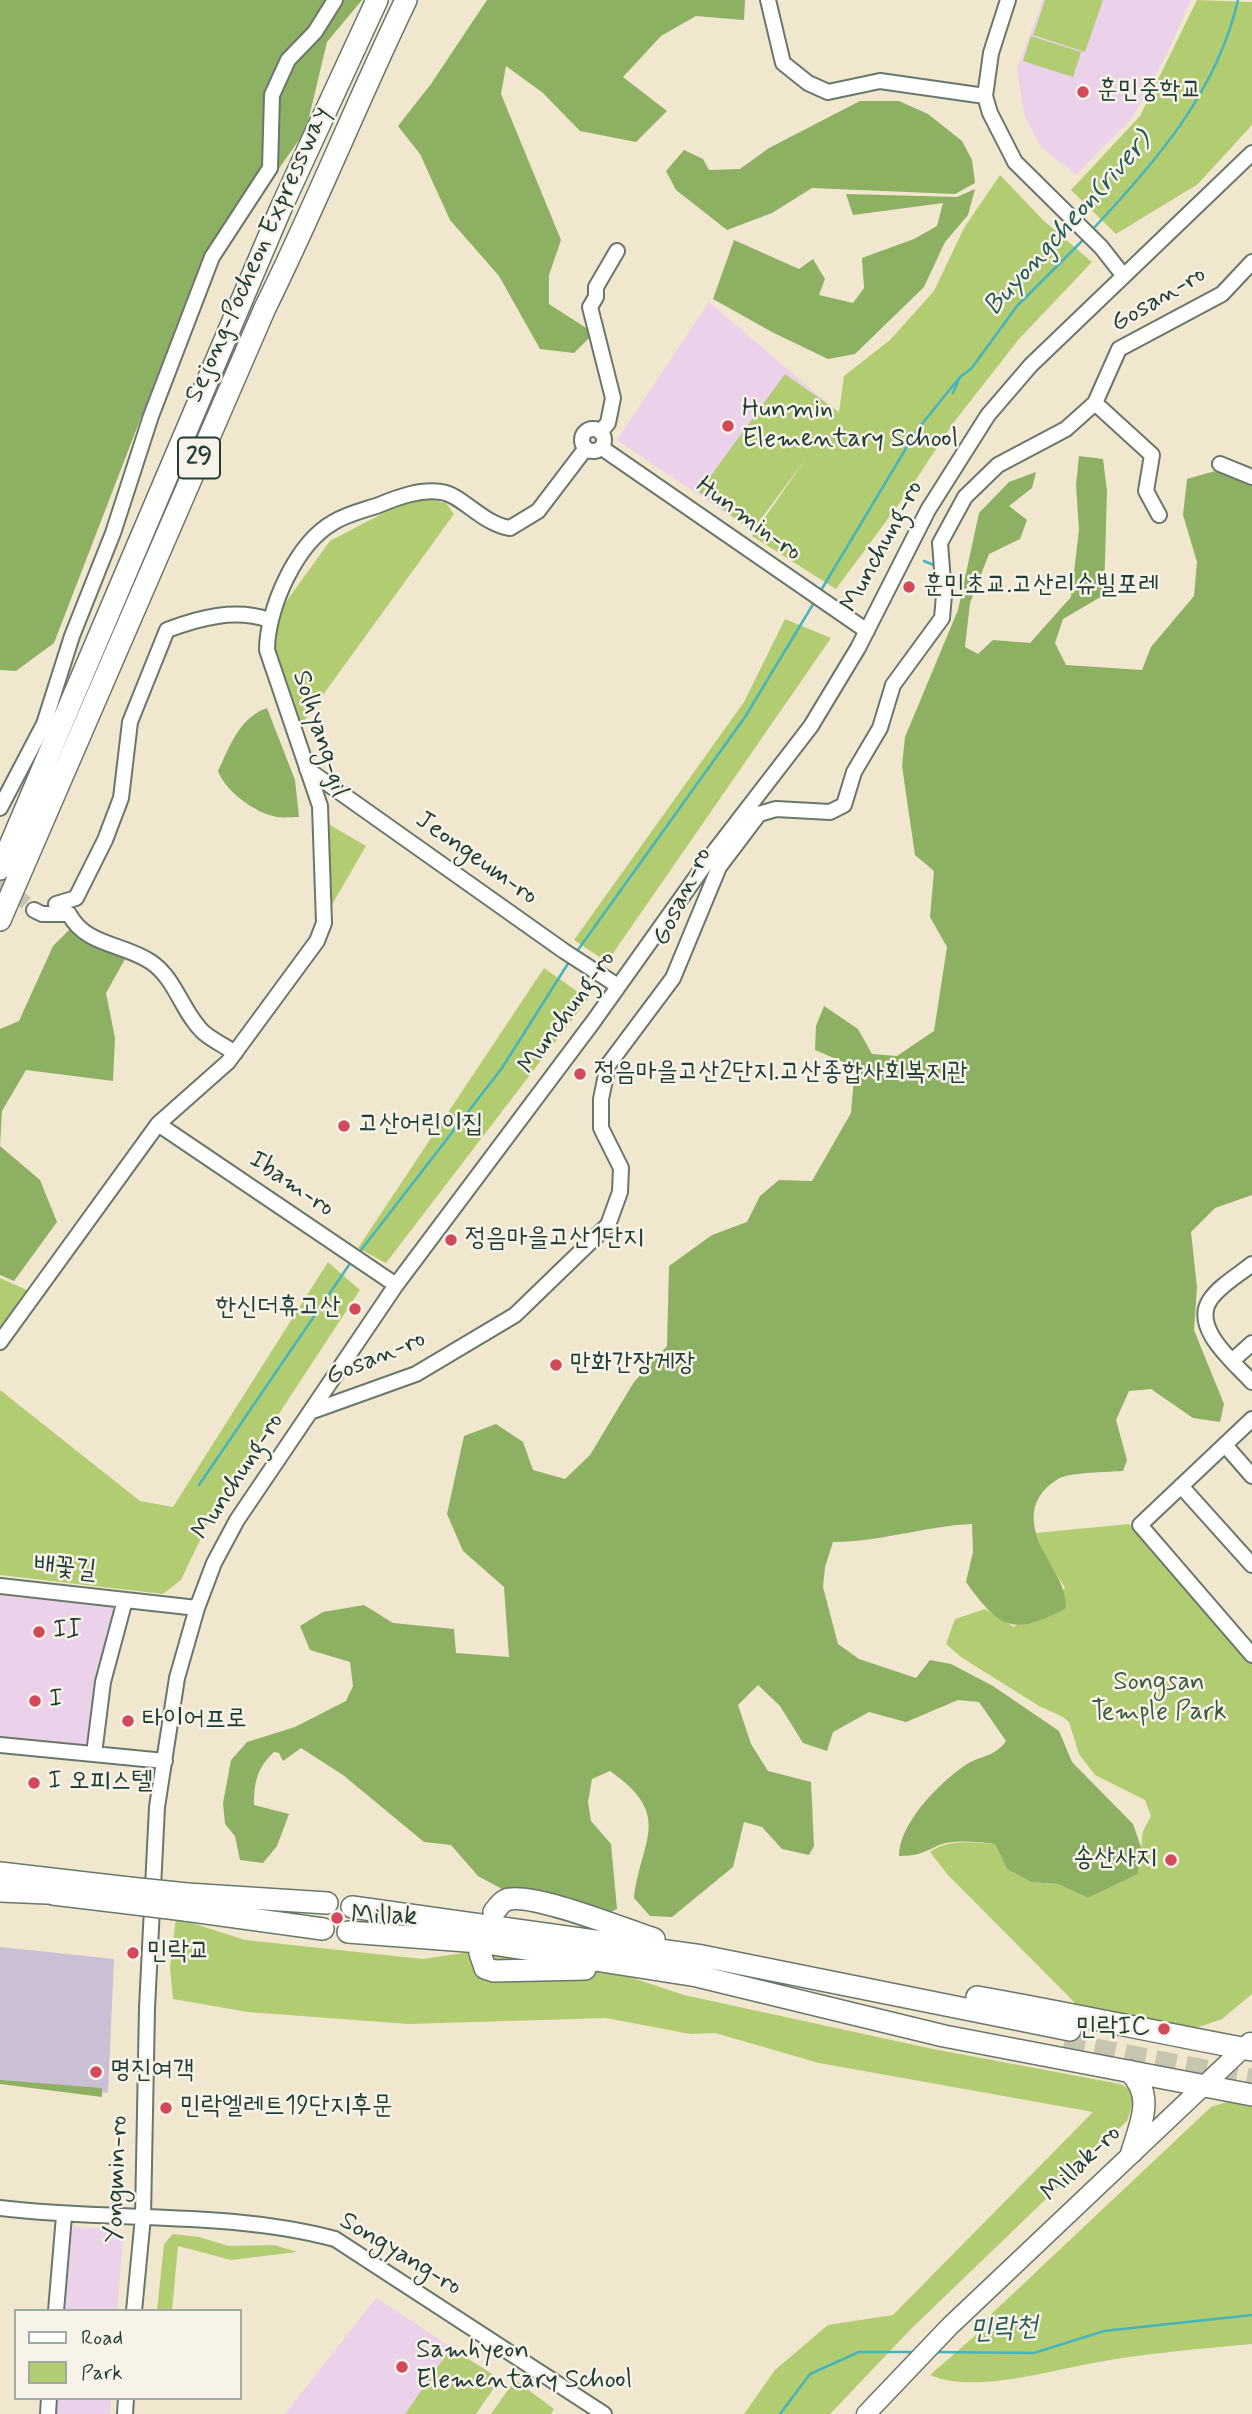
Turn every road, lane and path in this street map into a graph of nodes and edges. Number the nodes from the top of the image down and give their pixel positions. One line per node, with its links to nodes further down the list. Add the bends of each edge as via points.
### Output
1 (335, 0): 21 (street, via 315,32 289,60 272,95 270,168 212,257 150,416 44,724)
2 (377, 0): 22 (highway, Sejong-Pocheon Expressway / 29, via 281,208)
3 (406, 0): 25 (highway, Sejong-Pocheon Expressway / 29, via 260,321)
4 (768, 0): 6 (street, via 783,63 828,92 880,81)
5 (1008, 0): 6 (street, via 991,53)
6 (985, 96): 10 (street, via 1015,162)
7 (1252, 153): 10 (street, Munchung-ro)
8 (617, 251): 12 (street, via 590,307 612,398 608,423)
9 (1252, 261): 11 (street, Gosan-ro, via 1222,294 1119,349)
10 (1123, 275): 19 (street, Munchung-ro, via 1031,365 988,415 928,510)
11 (1095, 403): 17 (street, via 1152,455 1146,491); 35 (street, Gosan-ro, via 1066,429 998,465 958,508 940,543 942,618 893,685 880,729 854,772 844,805 830,812 776,809 759,814 719,867 673,978 608,1065 601,1128 621,1167 620,1192 608,1225 515,1315 416,1374)
12 (600, 432): 13 (street); 14 (street, via 592,429 584,434)
13 (601, 447): 14 (street, via 594,451); 19 (street, Hunmin-ro)
14 (586, 448): 18 (street, Solhyang-gil, via 538,511 510,528 482,519 444,492 422,491 335,521 299,557)
15 (1220, 464): 16 (street)
16 (1252, 477)
17 (1159, 515)
18 (269, 620): 20 (street, Solhyang-gil, via 270,660); 24 (street, via 236,613 167,630 130,722 121,798 76,898 56,904)
19 (867, 631): 26 (street, Munchung-ro, via 811,726)
20 (307, 768): 26 (street, Jeongeum-ro); 27 (street, Solhyang-gil, via 320,806 324,923 317,941)
21 (0, 808)
22 (0, 869)
23 (34, 910): 24 (street)
24 (60, 914): 27 (street, via 69,914 88,938 131,951 160,969 202,1031)
25 (0, 920)
26 (618, 986): 30 (street, Munchung-ro)
27 (235, 1053): 28 (street, Solhyang-gil)
28 (158, 1124): 30 (street, Ibam-ro); 31 (street, Solhyang-gil)
29 (1252, 1264): 33 (street, via 1210,1300 1205,1317 1208,1331)
30 (396, 1286): 35 (street, Munchung-ro)
31 (0, 1342)
32 (1252, 1343): 33 (street)
33 (1233, 1360): 34 (street)
34 (1252, 1382)
35 (310, 1412): 43 (street, Munchung-ro, via 237,1520)
36 (1252, 1419): 37 (street)
37 (1225, 1445): 38 (street); 39 (street)
38 (1252, 1476)
39 (1181, 1486): 40 (street); 44 (street, via 1140,1525)
40 (1252, 1565)
41 (0, 1586): 42 (street, 배꽃길)
42 (125, 1600): 43 (street, 배꽃길); 46 (street, 배꽃길, via 103,1682)
43 (197, 1608): 47 (street, Munchung-ro, via 177,1678)
44 (1252, 1655)
45 (0, 1745): 46 (street)
46 (94, 1754): 47 (street)
47 (165, 1760): 59 (street, Munchung-ro, via 158,1807)
48 (0, 1873): 50 (highway)
49 (0, 1889): 50 (highway)
50 (129, 1895): 51 (highway, bridge)
51 (186, 1902): 52 (highway); 55 (highway)
52 (327, 1903)
53 (352, 1907): 58 (highway)
54 (494, 1912): 58 (highway, via 513,1899 543,1903)
55 (323, 1929)
56 (348, 1932): 58 (highway)
57 (480, 1953): 58 (highway, via 485,1968 494,1971)
58 (700, 1966): 60 (highway, via 791,1997); 60 (highway, via 949,1993)
59 (147, 2008): 68 (street, Yongmin-ro)
60 (1064, 2035): 61 (highway); 62 (highway)
61 (1249, 2046): 63 (main road, Millak-ro)
62 (1129, 2071): 63 (highway); 65 (highway, via 1146,2093)
63 (1202, 2086): 64 (highway); 65 (main road, Millak-ro)
64 (1252, 2095)
65 (1132, 2152): 72 (main road, Millak-ro, via 950,2326)
66 (0, 2208): 67 (street, Songyang-ro)
67 (64, 2216): 68 (street, Songyang-ro); 69 (street)
68 (143, 2217): 70 (street, Yongmin-ro); 71 (street, Songyang-ro, via 293,2228 335,2239)
69 (56, 2309)
70 (134, 2309)
71 (604, 2414)
72 (866, 2414)

